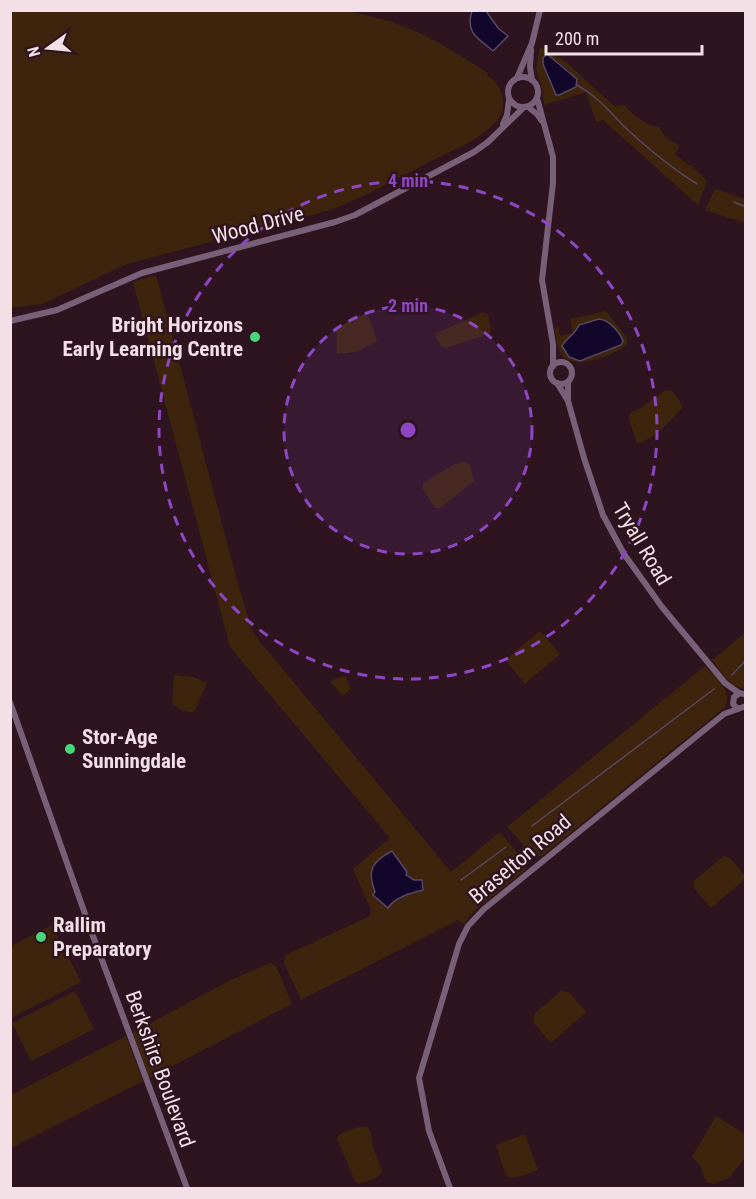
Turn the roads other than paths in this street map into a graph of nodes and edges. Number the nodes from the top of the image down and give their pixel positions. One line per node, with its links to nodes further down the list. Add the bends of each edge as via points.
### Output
1 (540, 10): 2 (street)
2 (532, 43): 3 (street); 4 (street)
3 (517, 78): 4 (street); 6 (street, via 508,88)
4 (532, 80): 5 (street)
5 (537, 98): 7 (street); 9 (street)
6 (509, 100): 7 (street); 8 (street)
7 (525, 107): 8 (street, Wood Drive); 9 (street, via 539,116)
8 (500, 130): 10 (street, Wood Drive, via 474,152 355,215 142,273 57,310)
9 (546, 130): 11 (street, via 553,150 554,172 543,286)
10 (10, 321)
11 (553, 344): 12 (street); 13 (street)
12 (562, 362): 13 (street); 14 (street, via 572,370)
13 (553, 366): 15 (street, via 550,376)
14 (568, 382): 15 (street); 16 (street, Tryall Road)
15 (557, 383): 16 (street, Tryall Road)
16 (568, 401): 17 (street, Tryall Road, via 601,508 624,554)
17 (725, 683): 18 (street, Tryall Road); 19 (street, Tryall Road)
18 (743, 693): 19 (street, Braselton Road)
19 (733, 700): 21 (street, Tryall Road, via 734,706); 22 (street, Braselton Road)
20 (11, 704): 23 (street, Berkshire Boulevard)
21 (743, 709): 22 (street, Braselton Road)
22 (724, 714): 24 (street, Braselton Road, via 484,909 465,931 419,1078 428,1126)
23 (187, 1188)
24 (450, 1188)

